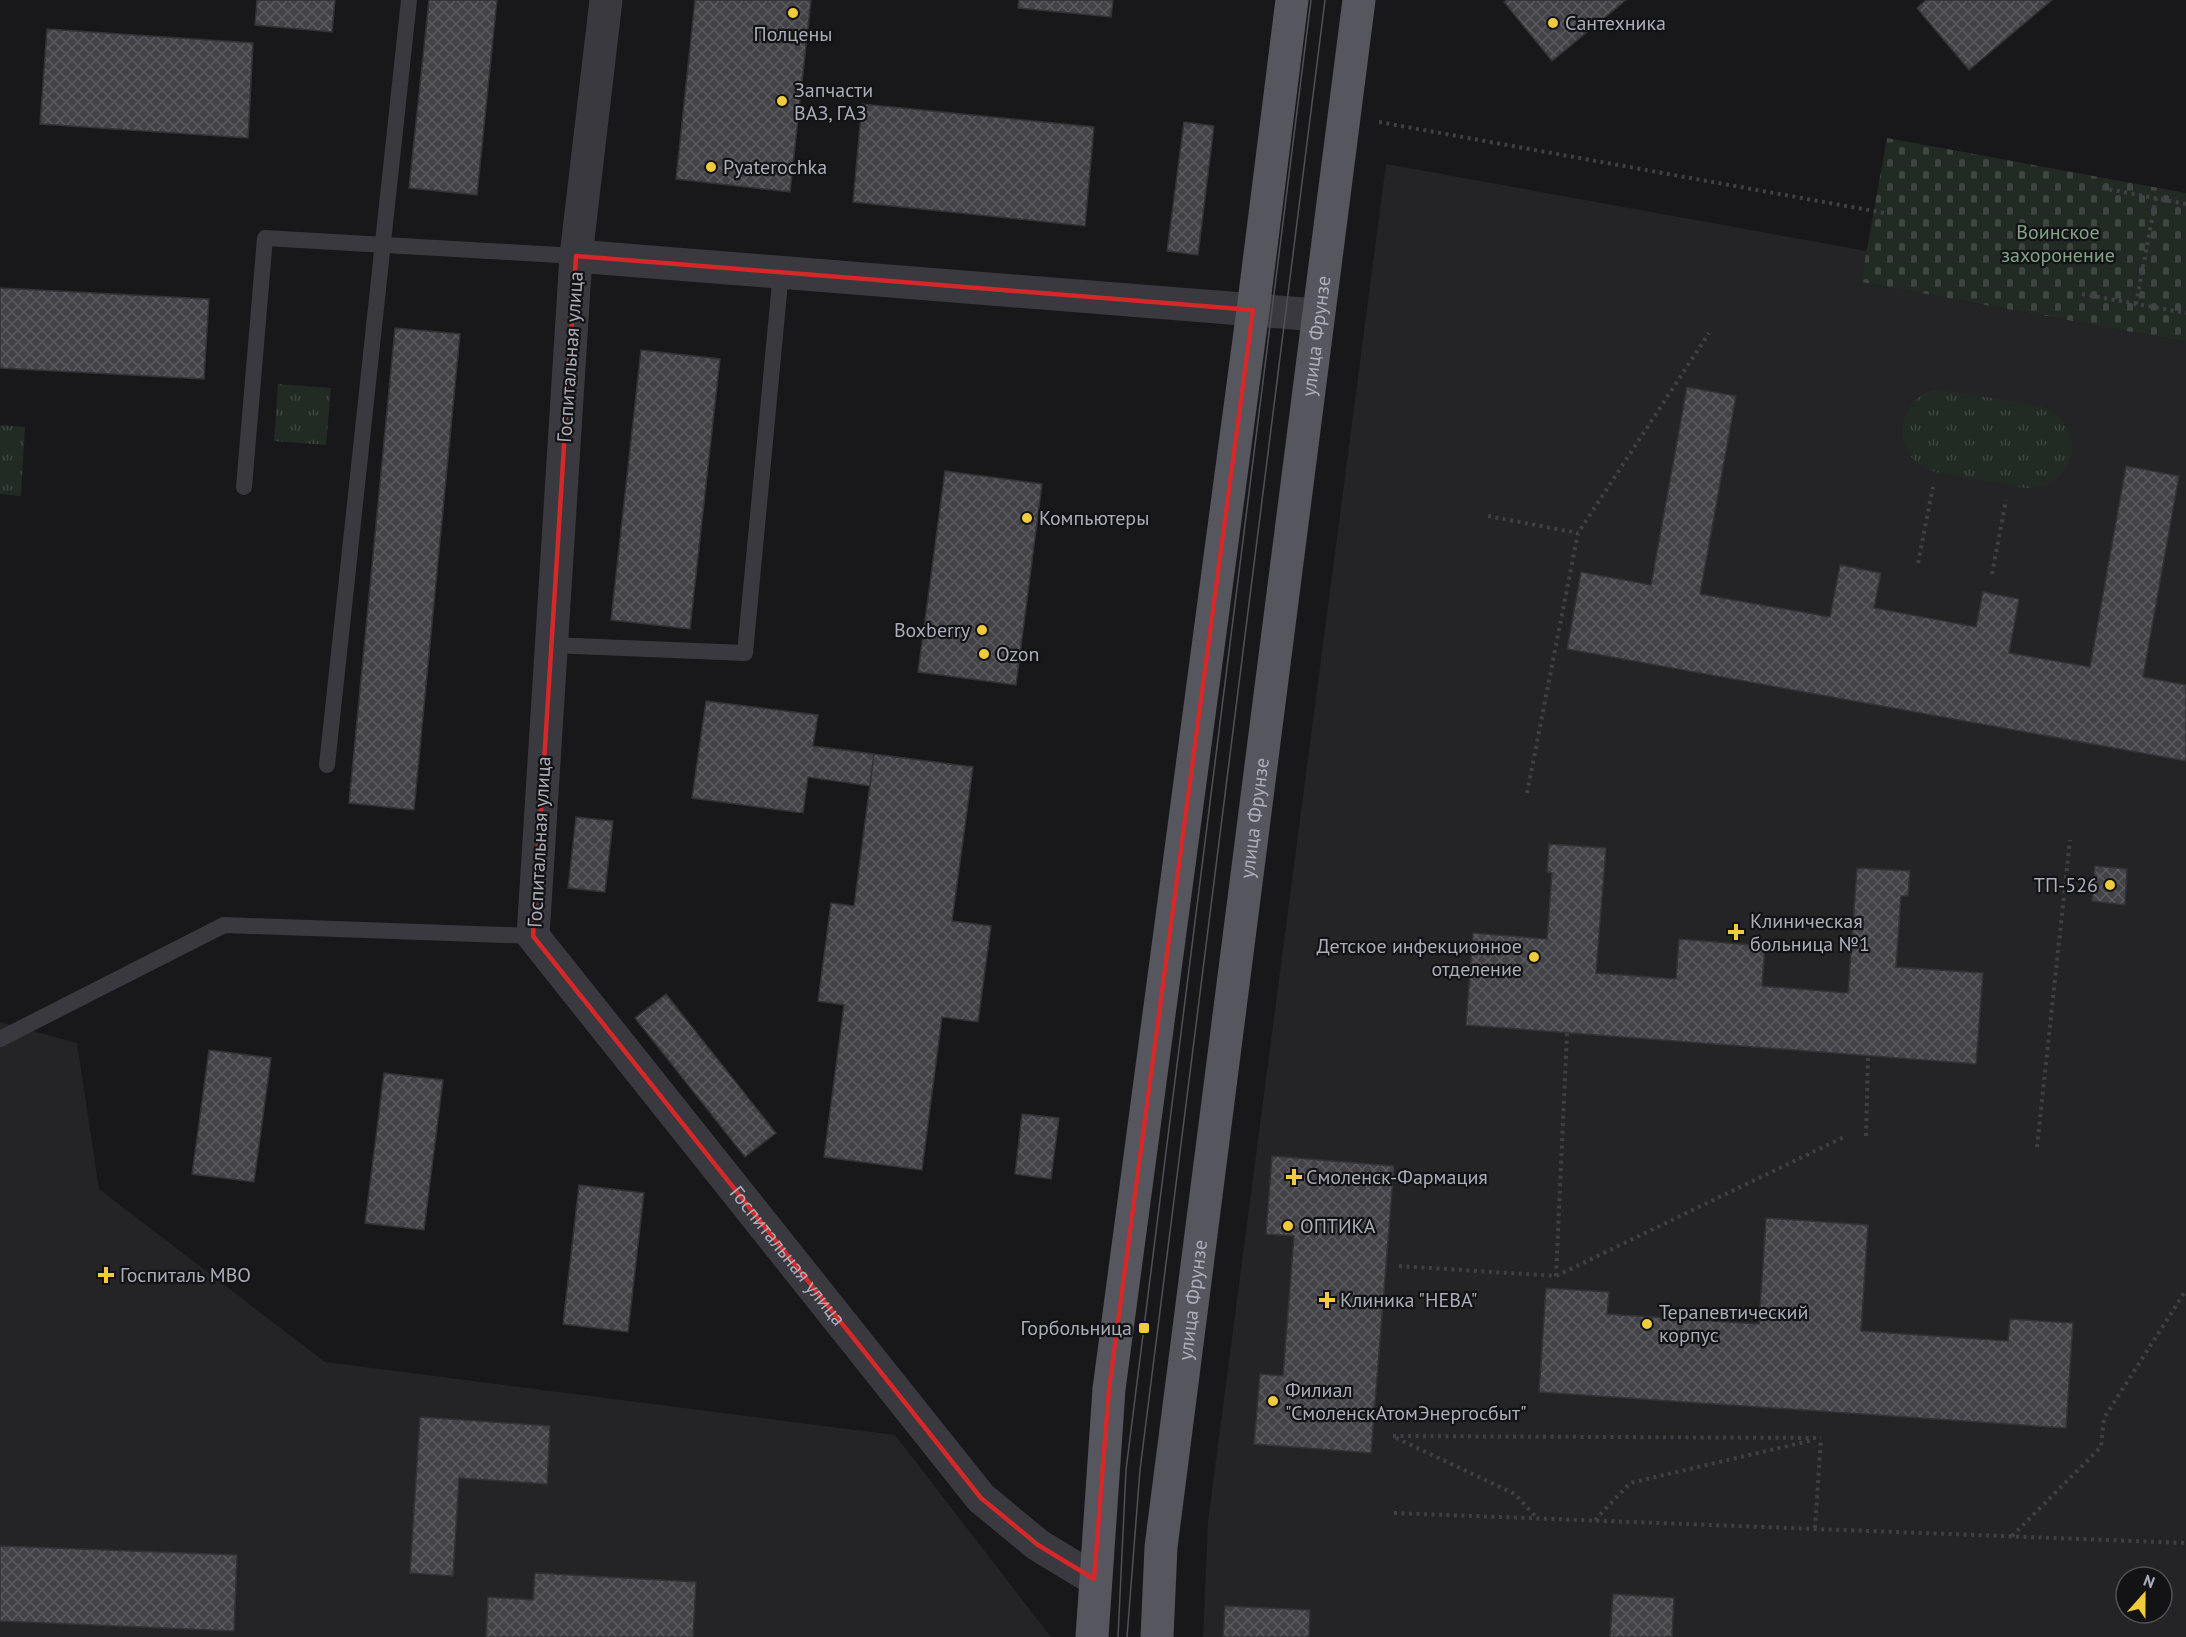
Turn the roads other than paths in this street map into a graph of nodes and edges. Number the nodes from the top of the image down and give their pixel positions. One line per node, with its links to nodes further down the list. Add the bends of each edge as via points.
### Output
1 (409, 0): 5 (lane)
2 (606, 0): 6 (street, Госпитальная улица)
3 (1292, 0): 8 (main road)
4 (1359, 0): 9 (main road, улица Фрунзе)
5 (383, 243): 6 (lane); 10 (lane, via 265,238); 12 (lane)
6 (576, 256): 7 (street); 11 (street, Госпитальная улица)
7 (781, 272): 8 (street); 11 (lane, via 745,653)
8 (1253, 310): 9 (street); 15 (main road, via 1109,1389)
9 (1317, 315): 17 (main road, улица Фрунзе, via 1161,1547)
10 (244, 487)
11 (551, 645): 13 (street, Госпитальная улица)
12 (327, 765)
13 (533, 936): 14 (lane, via 224,925); 15 (street, Госпитальная улица, via 981,1498 1038,1545)
14 (0, 1039)
15 (1094, 1580): 16 (main road)
16 (1092, 1637)
17 (1156, 1637)

